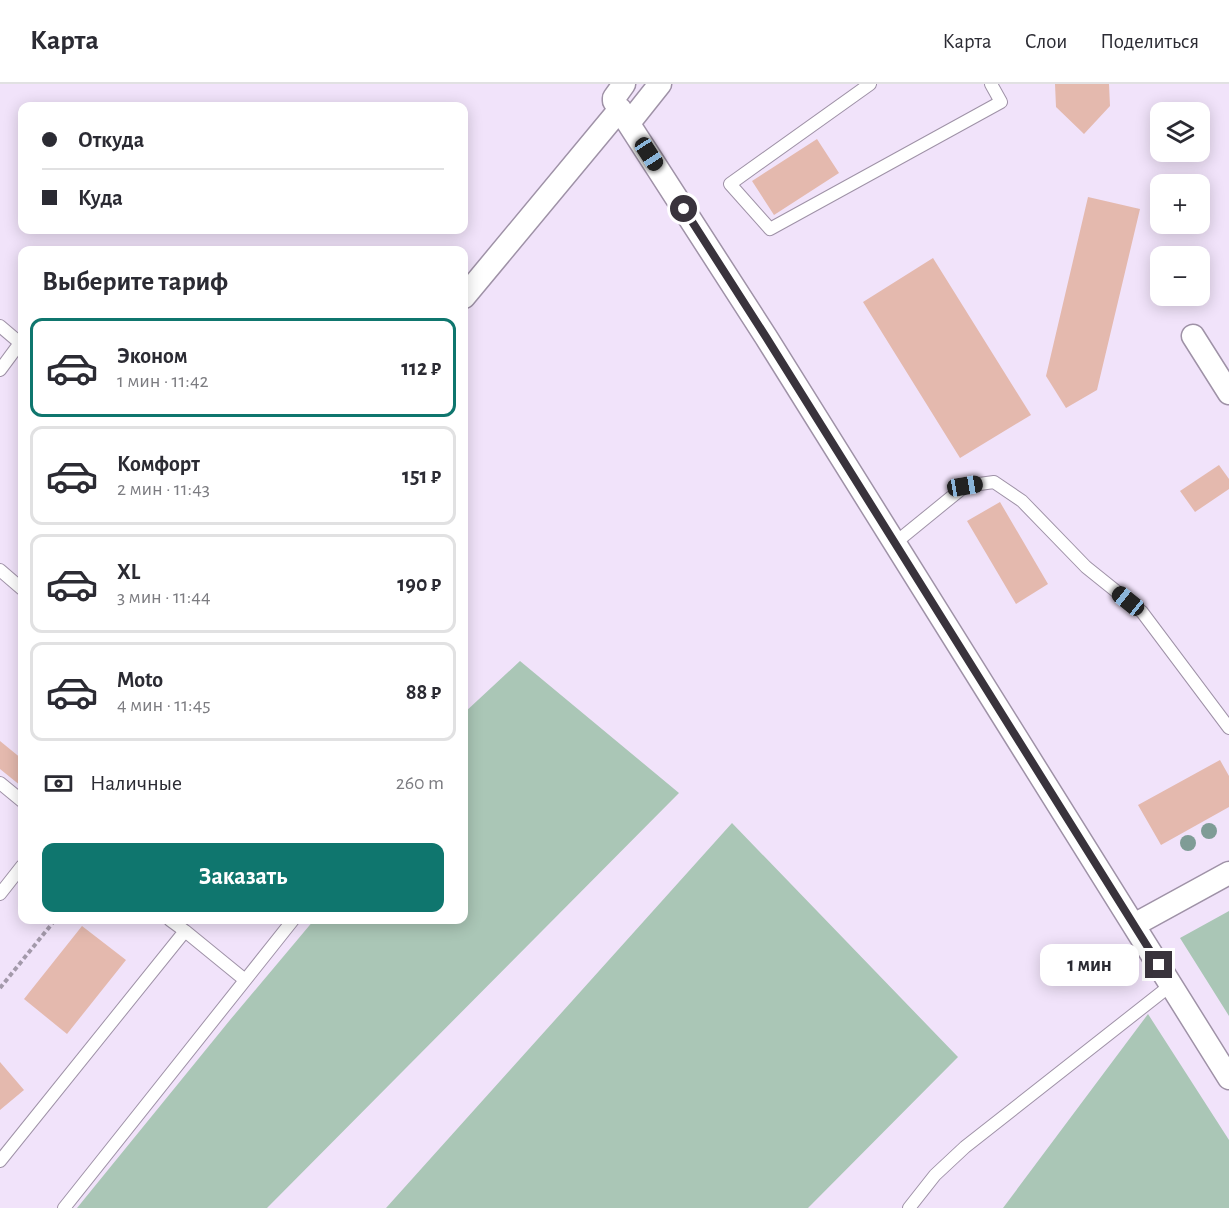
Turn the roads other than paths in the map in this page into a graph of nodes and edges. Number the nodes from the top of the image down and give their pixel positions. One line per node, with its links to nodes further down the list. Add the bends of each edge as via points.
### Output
1 (660, 84): 4 (street)
2 (870, 84): 3 (lane, via 730,184 770,229 1001,102)
3 (991, 84)
4 (621, 104): 5 (street); 12 (street)
5 (468, 292)
6 (0, 326): 8 (lane)
7 (1194, 336): 11 (street)
8 (18, 341)
9 (18, 347): 10 (lane)
10 (0, 370)
11 (1229, 393)
12 (895, 543): 15 (lane, via 965,486 994,482 1022,501 1086,567 1142,612); 23 (street)
13 (0, 570): 14 (lane)
14 (18, 586)
15 (1229, 728)
16 (0, 783): 17 (lane)
17 (18, 798)
18 (18, 871): 20 (lane)
19 (1229, 873): 23 (street)
20 (0, 894)
21 (175, 924): 24 (lane)
22 (290, 924): 25 (lane)
23 (1134, 925): 26 (street)
24 (185, 931): 25 (lane); 28 (lane)
25 (245, 980): 29 (lane)
26 (1172, 985): 27 (street); 30 (lane, via 965,1147 935,1175)
27 (1229, 1078)
28 (0, 1161)
29 (64, 1208)
30 (909, 1208)

